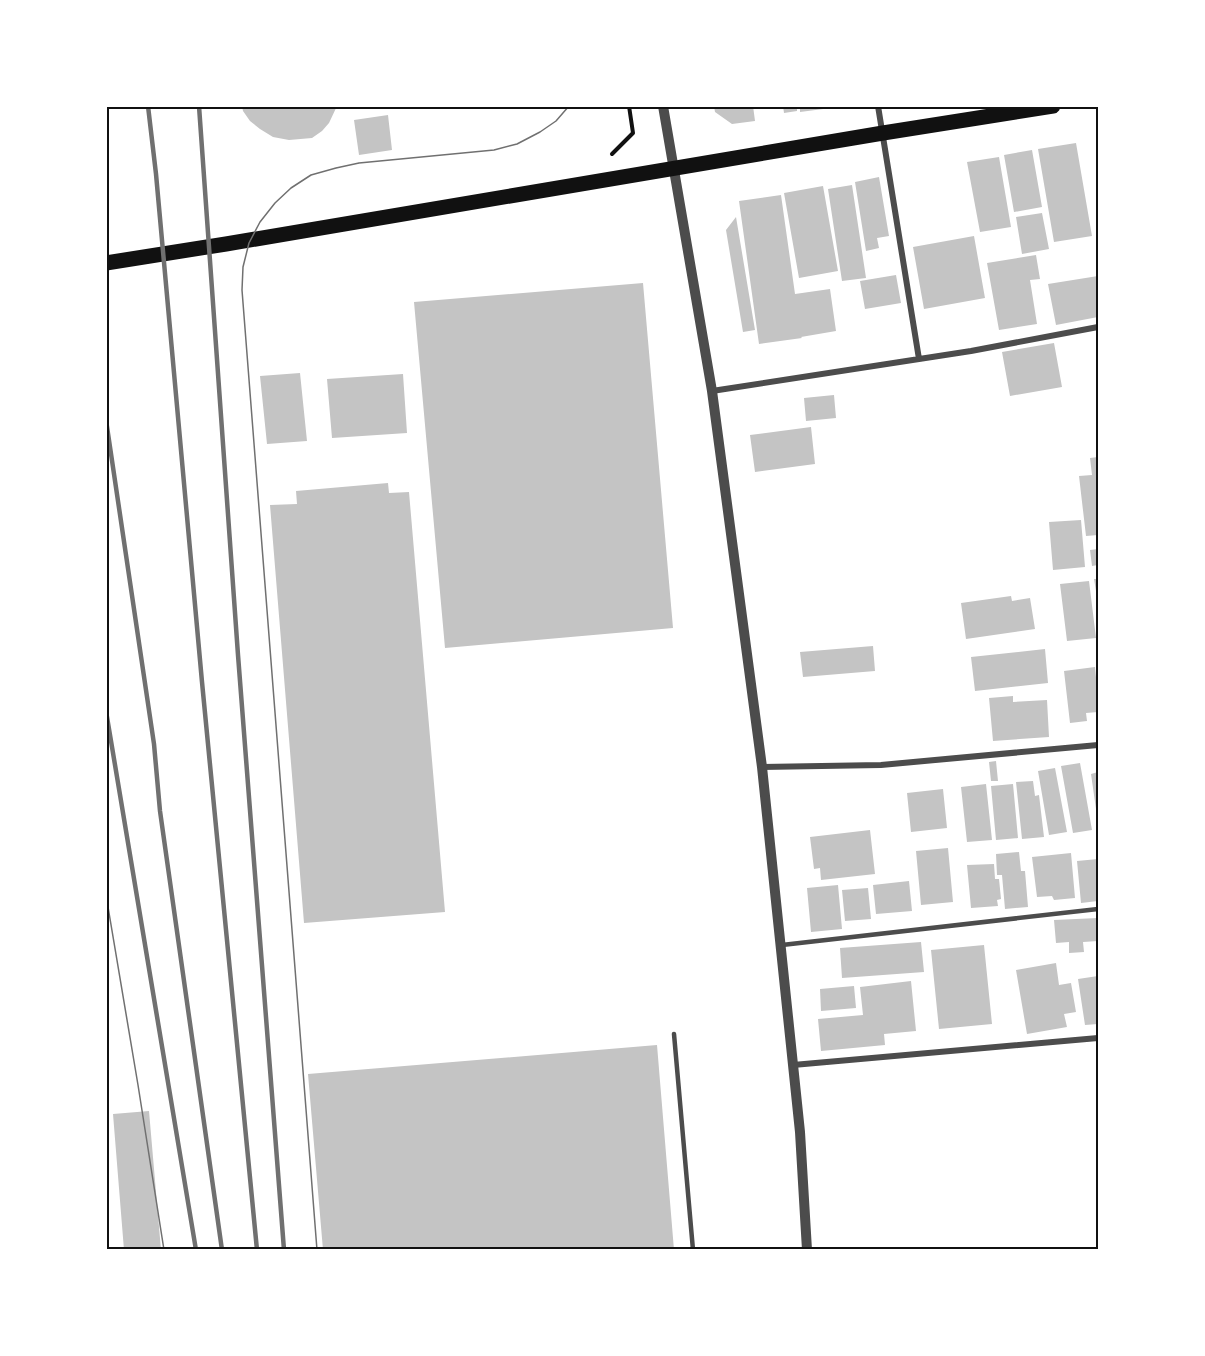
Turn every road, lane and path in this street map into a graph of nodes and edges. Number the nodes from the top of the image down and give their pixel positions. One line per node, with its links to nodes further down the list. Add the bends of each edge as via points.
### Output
1 (629, 106): 7 (path, via 633,133 613,154)
2 (663, 106): 8 (street)
3 (879, 106): 6 (street)
4 (1053, 106): 5 (main road)
5 (1029, 108): 6 (main road)
6 (883, 133): 8 (main road); 11 (street)
7 (602, 156)
8 (674, 169): 9 (main road); 12 (street)
9 (106, 263)
10 (1098, 327): 11 (street)
11 (920, 359): 12 (street)
12 (712, 391): 14 (street)
13 (1098, 745): 14 (street, via 881,765)
14 (762, 766): 16 (street)
15 (1098, 909): 16 (lane)
16 (781, 945): 19 (street)
17 (674, 1034): 20 (lane)
18 (1098, 1038): 19 (street)
19 (793, 1065): 21 (street)
20 (693, 1250)
21 (807, 1250)

